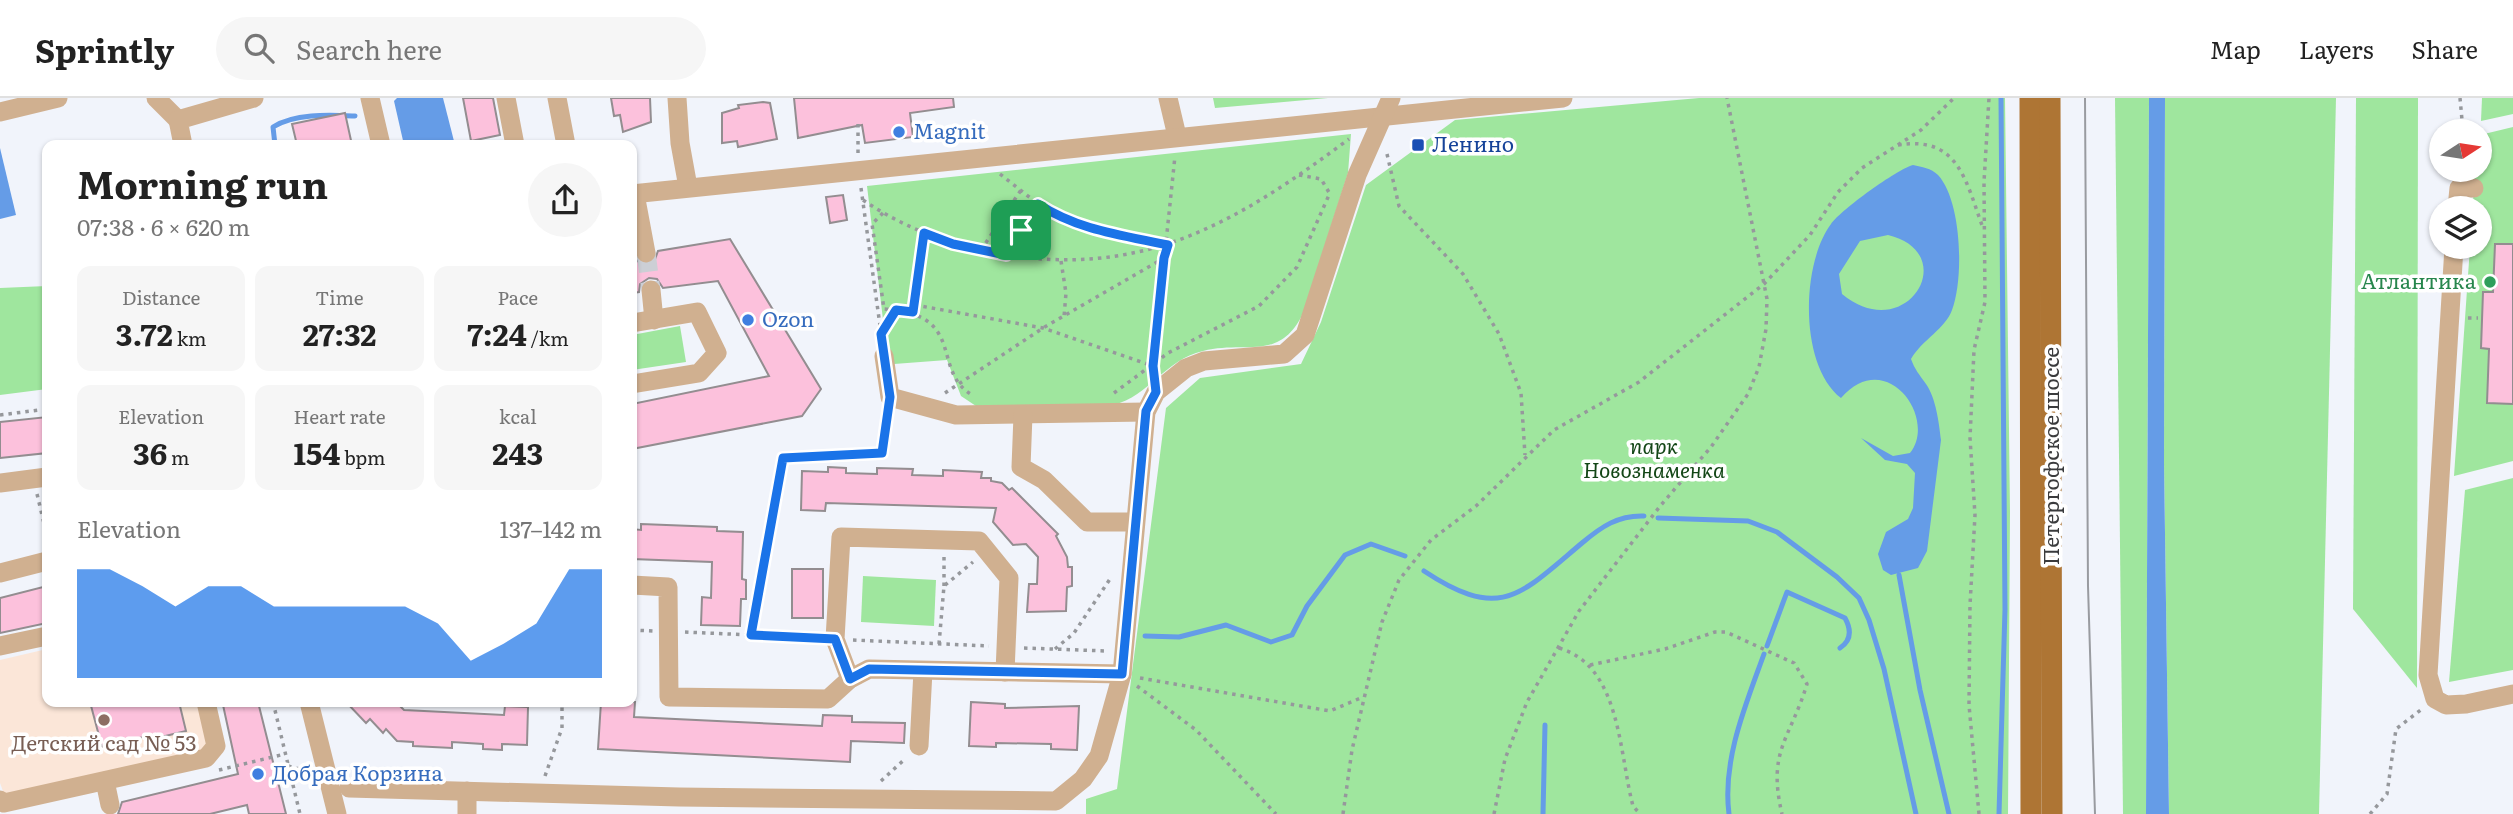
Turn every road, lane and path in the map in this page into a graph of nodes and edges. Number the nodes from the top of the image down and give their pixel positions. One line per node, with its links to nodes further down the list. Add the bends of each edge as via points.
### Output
1 (58, 98): 17 (street)
2 (156, 98): 20 (street)
3 (254, 98): 20 (street)
4 (370, 98): 24 (street)
5 (506, 98): 25 (street)
6 (557, 98): 26 (street)
7 (677, 98): 35 (street)
8 (1168, 98): 22 (street)
9 (1391, 98): 18 (street)
10 (1563, 98): 18 (street)
11 (1727, 98): 54 (path)
12 (1954, 98): 28 (path, via 1921,130)
13 (1989, 98): 45 (path)
14 (2030, 98): 135 (main road, Петергофское шоссе)
15 (2050, 98): 136 (main road, Петергофское шоссе)
16 (2460, 98): 19 (path)
17 (0, 112)
18 (1384, 117): 22 (street); 68 (street, via 1357,175 1305,335 1284,354 1204,360 1168,379)
19 (2462, 119)
20 (178, 120): 23 (street)
21 (858, 124): 30 (path)
22 (1177, 136): 35 (street); 47 (path)
23 (182, 140)
24 (380, 140)
25 (514, 140)
26 (565, 140)
27 (1352, 145): 32 (path, via 1357,133)
28 (1896, 145): 45 (path, via 1919,141 1959,165); 54 (path, via 1838,192 1810,235)
29 (1386, 149): 77 (path, via 1399,206 1463,274 1499,334 1521,393)
30 (858, 162)
31 (996, 170): 37 (path)
32 (1299, 175): 39 (path, via 1321,179); 47 (path, via 1219,225)
33 (1335, 182): 39 (path)
34 (861, 184): 41 (path)
35 (688, 187): 38 (street)
36 (2474, 188): 40 (street, via 2459,188)
37 (1021, 190): 42 (path); 48 (path)
38 (637, 193)
39 (1330, 194): 65 (path, via 1297,267 1279,287 1259,306 1168,353)
40 (2458, 196)
41 (863, 200): 44 (path); 63 (path)
42 (1038, 204): 47 (path, via 1072,224); 50 (path)
43 (637, 212): 49 (street)
44 (883, 213): 46 (path); 57 (path, via 872,224 884,309)
45 (1985, 232): 134 (path, via 1985,302 1974,350 1970,438 1975,515 1969,705)
46 (924, 233): 48 (path); 56 (path)
47 (1168, 245): 51 (path); 53 (path, via 1099,260)
48 (981, 250): 50 (path)
49 (646, 253)
50 (1006, 255): 53 (path)
51 (1164, 258): 59 (path); 65 (path)
52 (2454, 259): 107 (street, via 2451,425 2428,676)
53 (1061, 261): 59 (path, via 1066,293)
54 (1764, 284): 77 (path, via 1639,382 1554,430); 97 (path, via 1766,329 1748,394 1711,447 1595,589)
55 (652, 290): 60 (street)
56 (915, 305): 58 (path); 62 (path)
57 (896, 310): 58 (path); 63 (path)
58 (913, 312): 67 (path, via 942,336)
59 (1063, 317): 62 (path)
60 (654, 320): 61 (street); 66 (street, via 697,312 717,353 699,373)
61 (637, 322)
62 (1043, 328): 65 (path); 67 (path)
63 (881, 334): 64 (path)
64 (884, 356): 70 (street)
65 (1153, 366): 68 (path); 69 (path, via 1126,387)
66 (637, 383)
67 (958, 384): 71 (path); 72 (path)
68 (1156, 392): 74 (street)
69 (1101, 395)
70 (890, 397): 72 (street); 91 (path, via 882,453 783,458)
71 (978, 398)
72 (925, 407): 76 (street, via 956,415)
73 (42, 410): 75 (path)
74 (1146, 411): 76 (street); 80 (street)
75 (0, 415)
76 (1023, 415): 80 (street, via 1021,467 1044,480 1087,522)
77 (1525, 455): 106 (path, via 1476,506 1431,540 1399,580 1382,622)
78 (40, 478): 79 (street)
79 (0, 483)
80 (1135, 522): 82 (street)
81 (944, 540): 83 (street, via 979,541); 87 (path); 93 (street, via 841,537)
82 (1132, 545): 98 (path, via 1074,633); 99 (street)
83 (987, 550): 87 (path); 96 (street, via 1009,578)
84 (42, 562): 85 (street)
85 (0, 573)
86 (637, 585): 90 (street, via 668,587)
87 (944, 586): 94 (path)
88 (637, 630): 89 (path)
89 (648, 631)
90 (668, 632): 91 (path); 104 (street, via 669,697 828,699)
91 (751, 635): 93 (path)
92 (42, 637): 95 (street)
93 (835, 639): 94 (path); 104 (street)
94 (939, 644): 96 (path)
95 (0, 646)
96 (1006, 647): 98 (path); 102 (street)
97 (1559, 648): 100 (path); 130 (path, via 1527,702 1505,759)
98 (1055, 649): 99 (path)
99 (1124, 652): 103 (street)
100 (1590, 665): 123 (path, via 1609,699); 133 (path, via 1665,649 1715,632 1726,632 1794,663 1807,684 1777,759 1776,788)
101 (923, 671): 102 (street); 104 (street, via 869,669); 112 (street)
102 (1005, 672): 103 (street)
103 (1122, 674): 106 (path, via 1330,711); 124 (street, via 1099,756); 128 (path, via 1196,730)
104 (850, 679)
105 (2513, 694): 107 (street, via 2466,704 2446,705)
106 (1363, 697): 129 (path)
107 (2435, 699): 137 (path, via 2396,729 2387,794)
108 (207, 707): 115 (street, via 216,746 206,758)
109 (274, 707): 113 (path)
110 (310, 707): 126 (street)
111 (562, 707): 118 (path, via 554,759)
112 (919, 746): 119 (path)
113 (288, 766): 114 (path); 125 (path)
114 (319, 774)
115 (105, 780): 120 (street, via 4,803); 121 (street)
116 (349, 788): 117 (street)
117 (467, 791): 118 (street); 127 (street)
118 (536, 793): 122 (street)
119 (862, 799): 122 (street); 124 (street)
120 (0, 800)
121 (110, 805)
122 (678, 806)
123 (1633, 806): 131 (path); 132 (path)
124 (1056, 807)
125 (300, 814)
126 (337, 814)
127 (467, 814)
128 (1276, 814)
129 (1343, 814)
130 (1494, 814)
131 (1631, 814)
132 (1640, 814)
133 (1782, 814)
134 (1979, 814)
135 (2031, 814)
136 (2052, 814)
137 (2370, 814)

